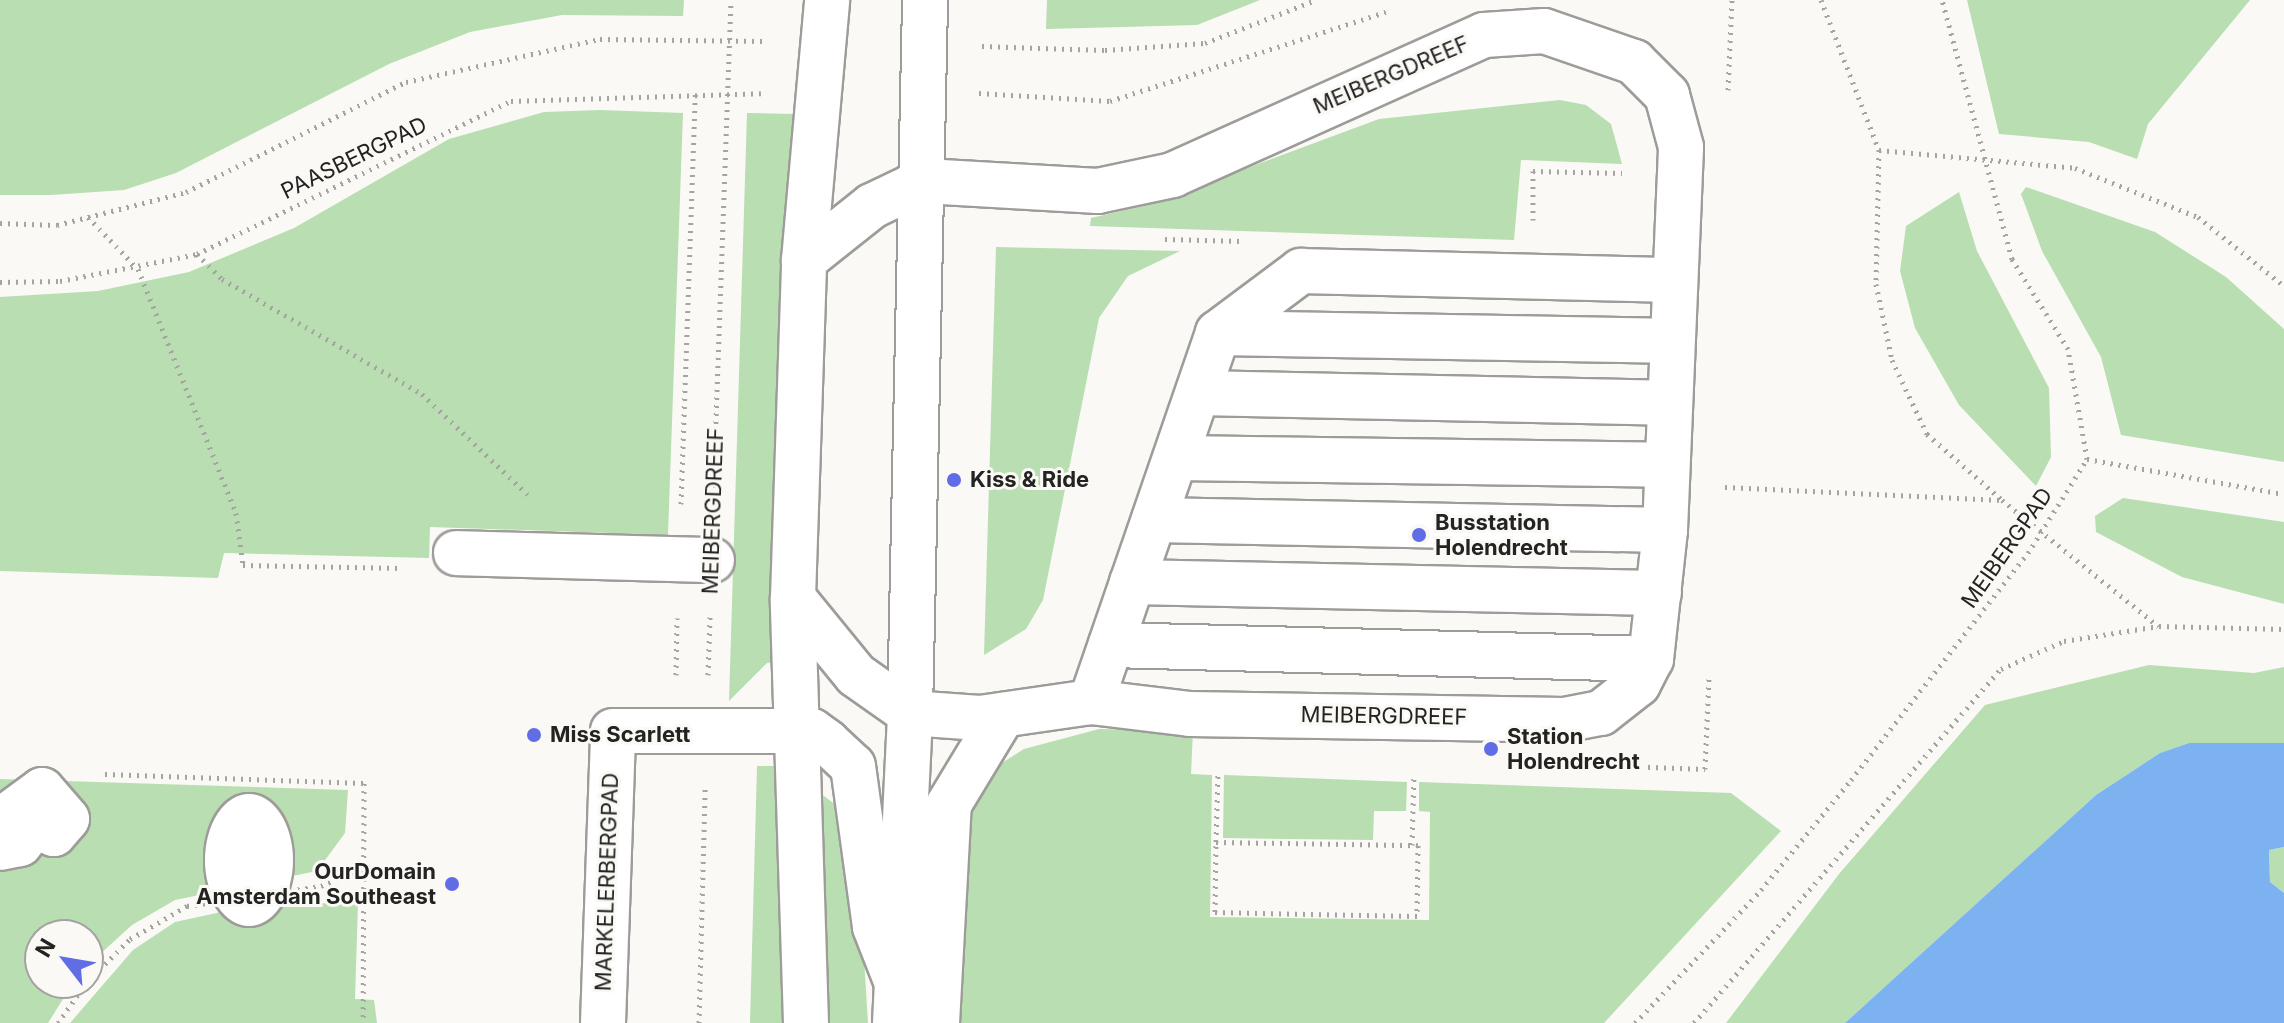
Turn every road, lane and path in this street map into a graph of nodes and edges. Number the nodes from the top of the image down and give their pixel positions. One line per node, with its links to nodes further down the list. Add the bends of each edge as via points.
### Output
1 (731, 0): 8 (path, MEIBERGDREEF)
2 (925, 0): 9 (main road)
3 (1316, 0): 9 (path, via 1205,43 1105,50)
4 (1821, 0): 14 (path)
5 (1942, 0): 15 (path)
6 (1395, 9): 11 (path, via 1110,101)
7 (825, 21): 8 (path, PAASBERGPAD); 13 (main road)
8 (728, 40): 10 (path, MEIBERGDREEF); 17 (path, PAASBERGPAD, via 600,39 406,82 186,192)
9 (924, 44): 11 (main road)
10 (727, 93): 12 (path, PAASBERGPAD); 13 (path, PAASBERGPAD); 40 (path, MEIBERGDREEF)
11 (924, 93): 16 (main road)
12 (695, 94): 19 (path, PAASBERGPAD, via 511,101); 40 (path)
13 (823, 95): 20 (main road)
14 (1879, 150): 15 (path); 34 (path, via 1876,284 1892,360 1927,434)
15 (1982, 157): 24 (path, via 2075,168 2198,217); 30 (path, via 2012,259 2068,349)
16 (924, 181): 20 (main road, MEIBERGDREEF, via 872,206); 22 (main road, MEIBERGDREEF, via 1098,191 1173,175 1484,35 1544,31 1634,62 1667,95 1681,147); 49 (main road)
17 (88, 217): 18 (path, PAASBERGPAD, via 57,225); 21 (path)
18 (0, 223)
19 (197, 254): 21 (path, PAASBERGPAD); 39 (path, via 222,279 449,415)
20 (804, 260): 43 (main road)
21 (138, 269): 23 (path, PAASBERGPAD); 38 (path, via 236,513 243,565 436,569)
22 (1673, 280): 25 (main road, via 1301,271); 26 (main road, MEIBERGDREEF)
23 (0, 282)
24 (2284, 286)
25 (1218, 333): 26 (main road); 27 (main road)
26 (1670, 341): 28 (main road, MEIBERGDREEF)
27 (1198, 393): 28 (main road); 29 (main road)
28 (1668, 403): 31 (main road, MEIBERGDREEF)
29 (1176, 458): 31 (main road); 35 (main road)
30 (2087, 459): 33 (path); 36 (path, MEIBERGPAD)
31 (1666, 465): 37 (main road, MEIBERGDREEF)
32 (1717, 486): 34 (path)
33 (2284, 494)
34 (2002, 500): 36 (path)
35 (1154, 520): 37 (main road); 41 (main road)
36 (2041, 529): 44 (path); 72 (path, MEIBERGPAD, via 1761,890)
37 (1665, 530): 42 (main road, MEIBERGDREEF)
38 (456, 553): 39 (main road)
39 (577, 556): 40 (main road)
40 (695, 559): 52 (path); 52 (path, MEIBERGDREEF)
41 (1132, 582): 42 (main road); 46 (main road)
42 (1659, 593): 47 (main road, MEIBERGDREEF)
43 (793, 598): 49 (main road, via 856,675); 51 (main road)
44 (2159, 626): 45 (path); 73 (path, via 2064,641 2001,669)
45 (2284, 629)
46 (1111, 645): 47 (main road); 48 (main road)
47 (1651, 659): 48 (main road, MEIBERGDREEF, via 1638,684 1601,713 1564,720 1190,714)
48 (1091, 702): 50 (main road, MEIBERGDREEF)
49 (910, 713): 50 (main road, MEIBERGDREEF); 63 (main road)
50 (1003, 715): 71 (main road, via 949,804)
51 (793, 731): 52 (main road, MARKELERBERGPAD); 63 (main road, MARKELERBERGPAD, via 812,731 853,766 875,927); 69 (main road)
52 (691, 733): 67 (main road, MARKELERBERGPAD, via 613,731); 68 (path, MEIBERGDREEF)
53 (95, 773): 60 (path, via 364,783)
54 (1218, 775): 57 (path)
55 (1413, 782): 58 (path)
56 (0, 821): 59 (main road, via 42,790 67,819 59,832 34,826 20,844)
57 (1216, 842): 58 (path); 58 (path, via 1215,912 1417,916 1418,845)
58 (1412, 845)
59 (0, 848)
60 (361, 873): 61 (path); 62 (path, via 187,906 130,939); 66 (path, via 369,904)
61 (380, 873)
62 (104, 965)
63 (895, 978): 70 (main road)
64 (75, 999): 65 (path)
65 (58, 1023)
66 (363, 1023)
67 (603, 1023)
68 (699, 1023)
69 (806, 1023)
70 (895, 1023)
71 (937, 1023)
72 (1635, 1023)
73 (1694, 1023)

